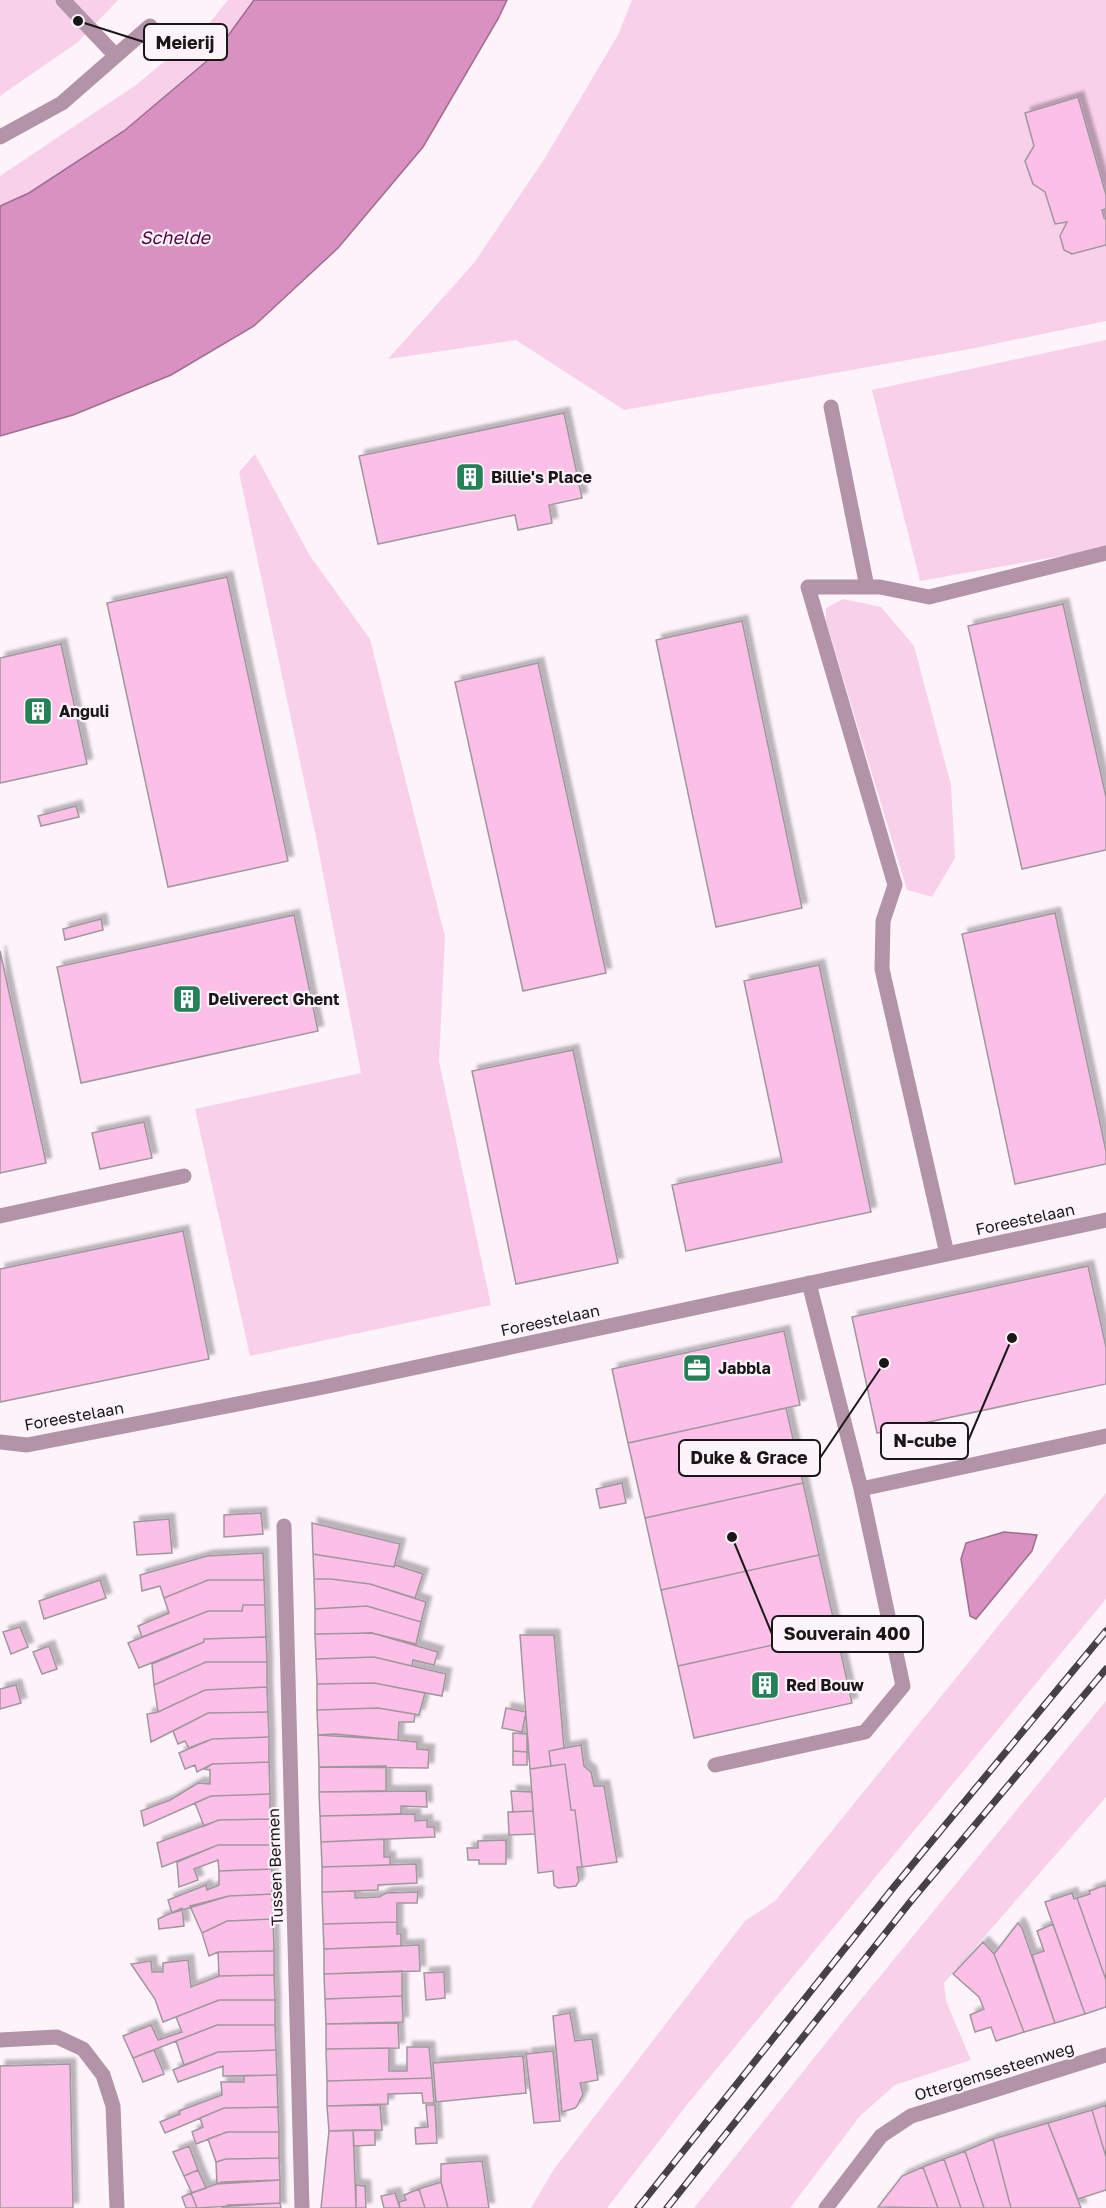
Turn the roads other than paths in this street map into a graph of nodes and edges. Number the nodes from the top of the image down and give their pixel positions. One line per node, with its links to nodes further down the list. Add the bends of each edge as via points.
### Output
1 (63, 0): 3 (street)
2 (150, 26): 3 (street)
3 (116, 55): 4 (street, via 62,103)
4 (0, 137)
5 (831, 407): 7 (street)
6 (1106, 553): 7 (street, via 929,597)
7 (867, 587): 11 (street, via 808,587 895,885 883,921 882,969)
8 (184, 1176): 9 (street)
9 (0, 1216)
10 (1106, 1220): 11 (street, Foreestelaan)
11 (947, 1254): 12 (street, Foreestelaan)
12 (809, 1282): 14 (street, Foreestelaan, via 296,1392 27,1445); 15 (street)
13 (1106, 1436): 15 (street)
14 (0, 1442)
15 (861, 1488): 17 (street, via 903,1686 865,1732)
16 (284, 1526): 21 (street, Tussen Bermen)
17 (715, 1765)
18 (0, 2040): 20 (street, via 57,2037 83,2049 104,2075 113,2106)
19 (1106, 2055): 22 (street, Ottergemsesteenweg, via 911,2116 881,2136)
20 (117, 2208)
21 (302, 2208)
22 (826, 2208)

